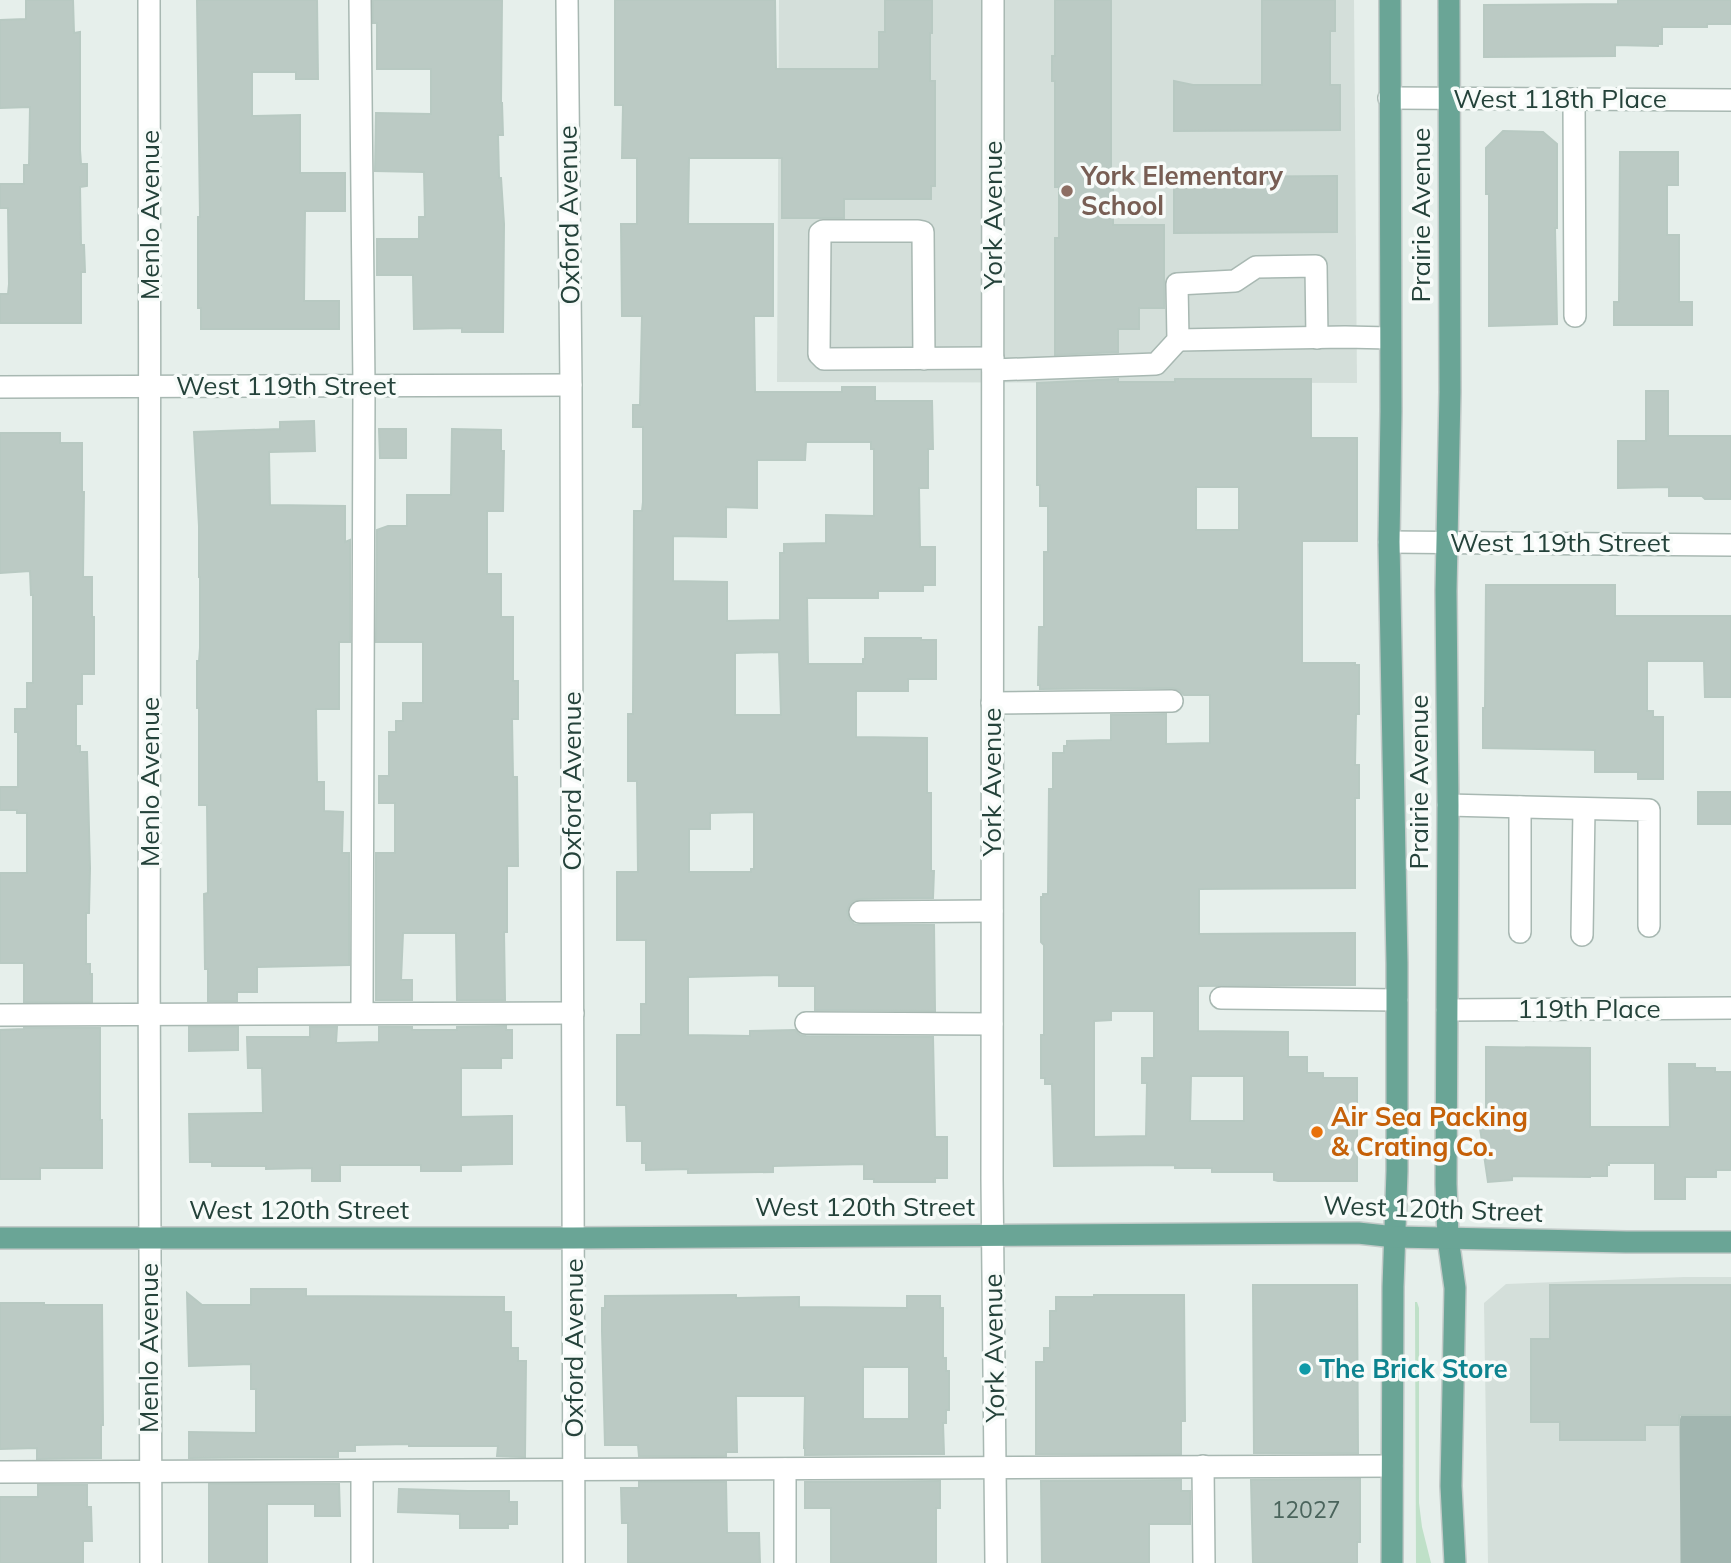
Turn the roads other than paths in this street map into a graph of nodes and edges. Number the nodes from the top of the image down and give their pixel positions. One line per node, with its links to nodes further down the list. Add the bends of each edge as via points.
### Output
1 (149, 0): 20 (street, Menlo Avenue)
2 (360, 0): 18 (street)
3 (566, 0): 17 (street, Oxford Avenue)
4 (993, 0): 16 (street, York Avenue)
5 (1390, 0): 7 (main road, Prairie Avenue)
6 (1449, 0): 8 (main road, Prairie Avenue)
7 (1389, 98): 8 (street, West 118th Place); 13 (main road, Prairie Avenue)
8 (1449, 98): 9 (street, West 118th Place); 22 (main road, Prairie Avenue)
9 (1574, 100): 10 (street, West 118th Place); 11 (street)
10 (1731, 100)
11 (1575, 316)
12 (1317, 338): 13 (street); 14 (street); 14 (street, via 1316,266 1256,267 1236,281 1177,284)
13 (1390, 338): 21 (main road, Prairie Avenue)
14 (1178, 340): 16 (street, via 1156,364)
15 (924, 359): 15 (street, via 824,359 819,354 819,236 823,231 923,232); 16 (street)
16 (993, 364): 25 (street, York Avenue)
17 (571, 385): 18 (street, West 119th Street); 40 (street, Oxford Avenue)
18 (364, 386): 20 (street, West 119th Street); 39 (street)
19 (0, 387): 20 (street, West 119th Street)
20 (150, 387): 38 (street, Menlo Avenue)
21 (1389, 542): 22 (street, West 119th Street); 35 (main road, Prairie Avenue)
22 (1448, 543): 23 (street, West 119th Street); 26 (main road, Prairie Avenue)
23 (1731, 545)
24 (1172, 701): 25 (street)
25 (992, 704): 29 (street, York Avenue)
26 (1448, 804): 27 (street); 37 (main road, Prairie Avenue)
27 (1520, 807): 28 (street); 32 (street)
28 (1584, 809): 31 (street, via 1649,810); 33 (street)
29 (992, 911): 30 (street); 43 (street, York Avenue)
30 (860, 912)
31 (1649, 926)
32 (1520, 932)
33 (1582, 935)
34 (1221, 998): 35 (street)
35 (1397, 1000): 45 (main road, Prairie Avenue)
36 (1731, 1008): 37 (street, 119th Place)
37 (1447, 1010): 49 (main road, Prairie Avenue)
38 (149, 1013): 39 (street); 41 (street); 47 (street, Menlo Avenue)
39 (362, 1013): 40 (street)
40 (573, 1013): 48 (street, Oxford Avenue)
41 (0, 1015)
42 (806, 1023): 43 (street)
43 (992, 1024): 44 (street, York Avenue)
44 (993, 1234): 45 (main road, West 120th Street, via 1358,1233); 48 (main road, West 120th Street); 54 (street, York Avenue)
45 (1395, 1237): 49 (main road, West 120th Street); 52 (main road, Prairie Avenue)
46 (0, 1238): 47 (main road, West 120th Street)
47 (149, 1238): 48 (main road, West 120th Street); 56 (street, Menlo Avenue)
48 (573, 1238): 55 (street, Oxford Avenue)
49 (1448, 1238): 50 (main road, West 120th Street); 66 (main road, Prairie Avenue, via 1455,1288 1451,1486)
50 (1731, 1242)
51 (1203, 1466): 52 (street); 54 (street); 64 (street)
52 (1392, 1466): 65 (main road, Prairie Avenue)
53 (785, 1469): 54 (street); 55 (street); 62 (street)
54 (996, 1469): 63 (street, York Avenue)
55 (574, 1470): 57 (street); 61 (street, Oxford Avenue)
56 (150, 1471): 57 (street); 58 (street); 59 (street, Menlo Avenue)
57 (362, 1471): 60 (street)
58 (0, 1472)
59 (151, 1563)
60 (362, 1563)
61 (574, 1563)
62 (785, 1563)
63 (996, 1563)
64 (1204, 1563)
65 (1392, 1563)
66 (1455, 1563)

